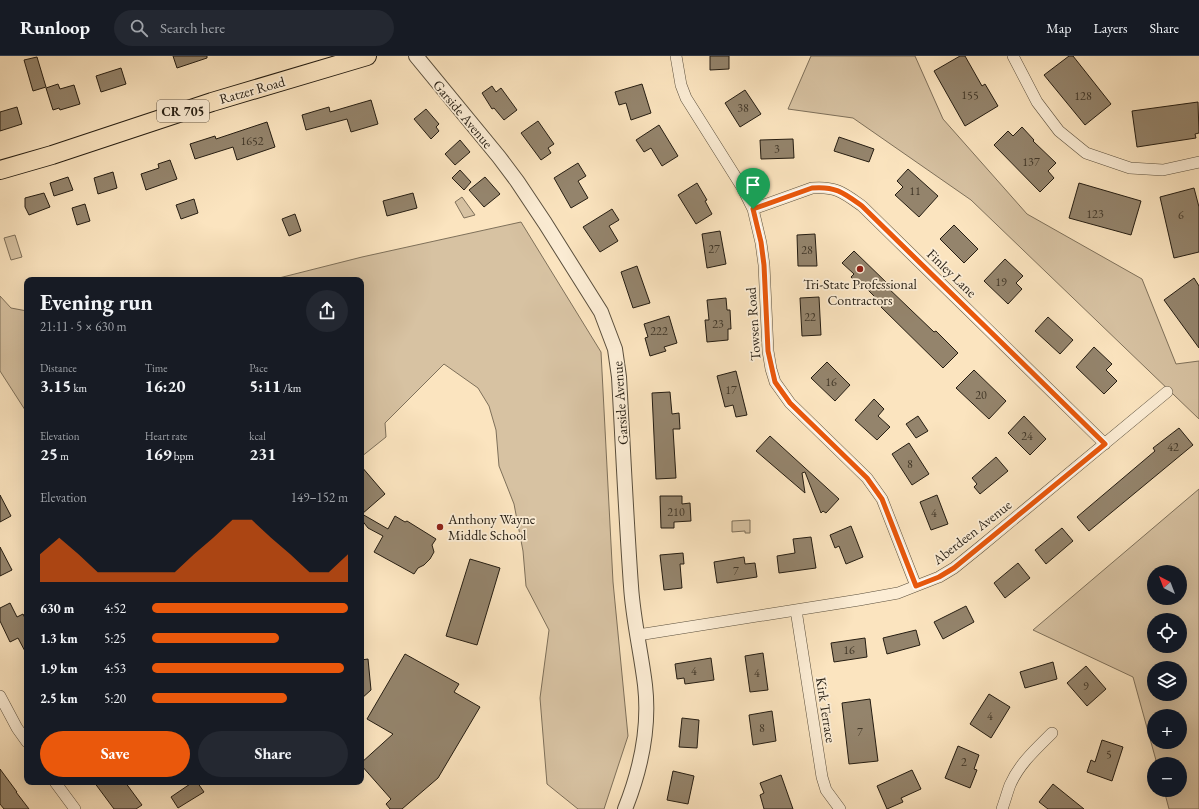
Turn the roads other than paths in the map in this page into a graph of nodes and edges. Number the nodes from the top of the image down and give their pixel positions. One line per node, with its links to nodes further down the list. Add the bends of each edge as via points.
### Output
1 (367, 56): 6 (main road, Ratzer Road / CR 705, via 212,102)
2 (416, 56): 12 (street, Garside Avenue, via 518,181 597,306 608,330 615,349 619,377 631,586)
3 (676, 56): 7 (street, Towsen Road, via 686,98 742,186)
4 (1013, 56): 5 (street, via 1037,102 1059,131 1086,153 1130,168 1162,170)
5 (1199, 162)
6 (0, 170)
7 (753, 209): 9 (street, Finley Lane, via 812,188 844,193 862,206); 10 (street, Towsen Road, via 764,265 768,351 775,382 790,403 875,487)
8 (1168, 392): 9 (street, Aberdeen Avenue)
9 (1105, 444): 10 (street, Aberdeen Avenue, via 954,568)
10 (916, 586): 11 (street, Aberdeen Avenue, via 890,594)
11 (796, 610): 12 (street, Aberdeen Avenue); 19 (street, Kirk Terrace, via 822,777 826,790)
12 (638, 635): 18 (street, Garside Avenue, via 645,686 646,734 634,788)
13 (0, 696): 15 (street)
14 (1052, 734): 20 (street, via 1030,755 1018,772 1010,785)
15 (24, 738)
16 (57, 785): 17 (street)
17 (75, 809)
18 (625, 809)
19 (840, 809)
20 (1002, 809)

